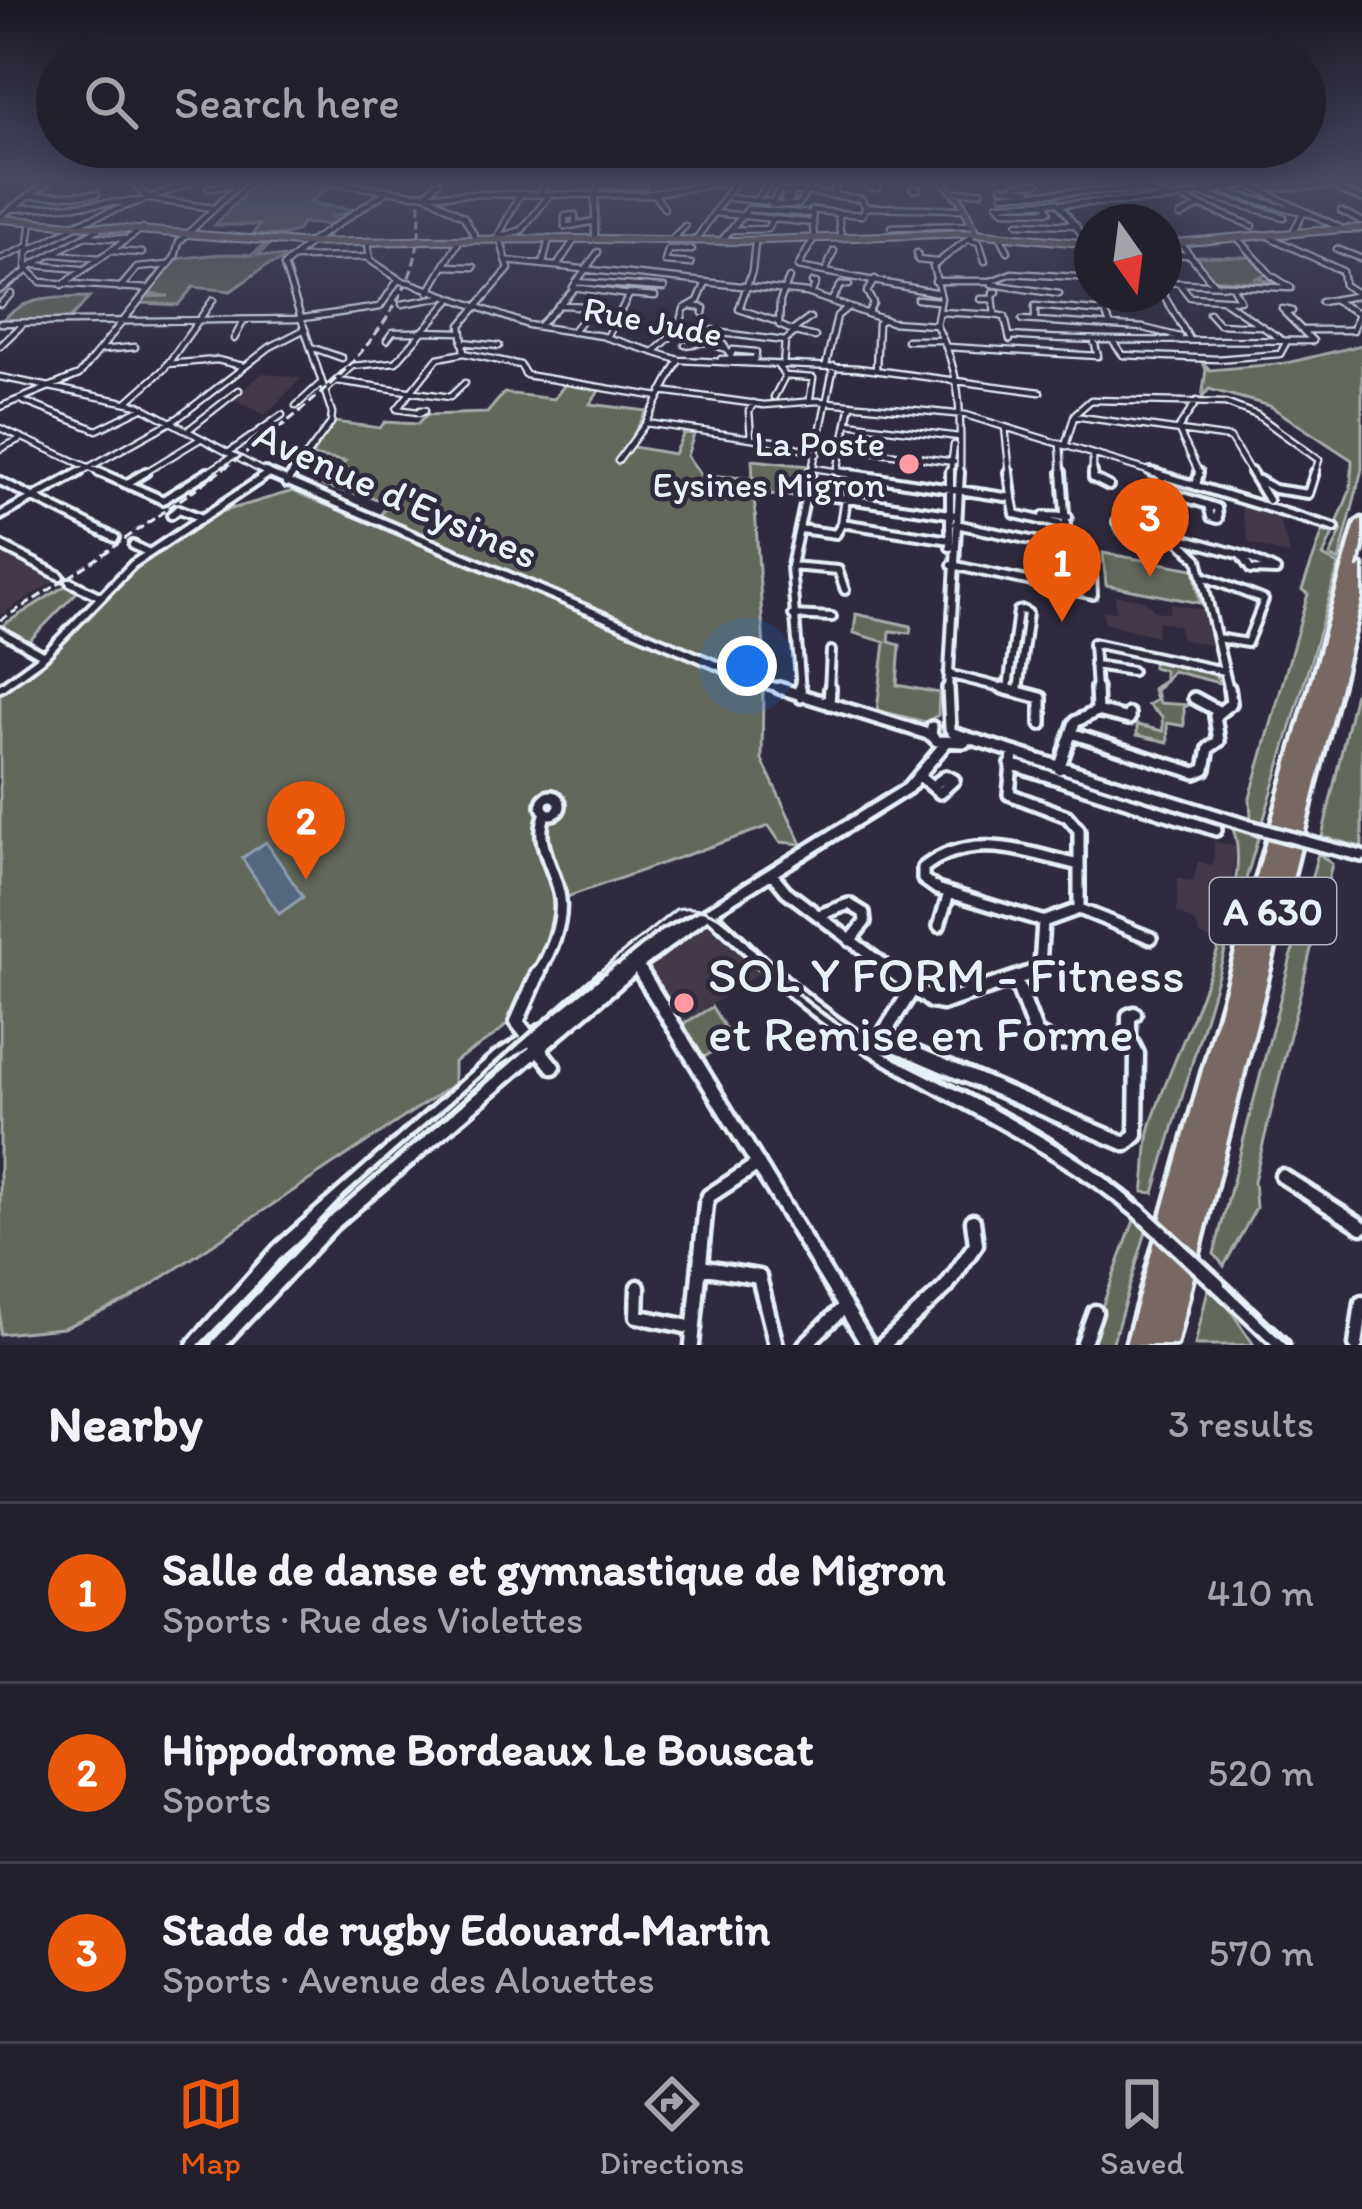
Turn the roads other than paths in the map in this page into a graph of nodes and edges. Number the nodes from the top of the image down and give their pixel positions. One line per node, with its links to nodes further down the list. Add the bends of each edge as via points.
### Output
1 (694, 244): 43 (street)
2 (29, 245): 23 (street)
3 (37, 245): 23 (street)
4 (69, 245): 31 (street)
5 (119, 245): 25 (street)
6 (178, 245): 45 (street)
7 (306, 245): 36 (street)
8 (368, 245): 34 (street)
9 (457, 245): 46 (street)
10 (502, 245): 39 (street)
11 (547, 245): 42 (street)
12 (571, 245): 47 (street)
13 (691, 245): 43 (street, via 668,250 665,262)
14 (754, 245): 66 (street)
15 (810, 245): 52 (street, via 798,266)
16 (959, 245): 41 (street)
17 (961, 245): 57 (street, via 937,264)
18 (981, 245): 40 (street)
19 (1005, 245): 27 (street)
20 (1244, 245): 69 (street, via 1292,288)
21 (1287, 245): 54 (street)
22 (1182, 246): 33 (street)
23 (29, 249): 37 (street); 51 (street)
24 (1336, 249): 38 (street)
25 (110, 251): 29 (street); 35 (street)
26 (834, 251): 52 (street)
27 (1008, 251)
28 (598, 252): 49 (street)
29 (142, 253)
30 (917, 253): 41 (street)
31 (53, 254): 35 (street); 44 (street)
32 (1182, 255): 33 (street)
33 (1190, 255): 67 (street)
34 (368, 257): 36 (street); 58 (street, Rue Jude)
35 (100, 258): 50 (street)
36 (292, 258): 111 (street, via 284,268)
37 (0, 259)
38 (1362, 260): 54 (street)
39 (507, 261): 42 (street); 97 (street, via 506,277)
40 (985, 261)
41 (936, 262): 57 (street)
42 (543, 264): 47 (street)
43 (691, 264): 59 (street)
44 (35, 265): 50 (street); 51 (street)
45 (168, 265): 70 (street, via 137,268); 72 (street)
46 (445, 266): 48 (street); 76 (street)
47 (557, 266): 49 (street)
48 (474, 267)
49 (585, 268): 59 (street); 63 (street)
50 (84, 269): 65 (street)
51 (27, 270): 65 (street); 75 (street)
52 (826, 270): 56 (street)
53 (1074, 270): 74 (street, via 1012,273)
54 (1342, 271): 80 (street, via 1344,286)
55 (789, 278): 73 (street)
56 (874, 279): 82 (street); 105 (street)
57 (934, 279): 74 (street); 82 (street)
58 (400, 280): 76 (street, Rue Jude, bridge); 111 (street, via 380,307)
59 (679, 280): 60 (street)
60 (706, 282): 66 (street); 96 (street)
61 (816, 283): 78 (street)
62 (1182, 283): 67 (street)
63 (575, 285): 71 (street); 77 (street); 94 (street)
64 (842, 285): 90 (street)
65 (60, 286): 70 (street)
66 (746, 286): 73 (street); 117 (street, via 740,311)
67 (1215, 286): 69 (street)
68 (1182, 287): 86 (street, via 1190,297)
69 (1232, 287): 88 (street)
70 (120, 288): 72 (street)
71 (664, 288)
72 (149, 289): 120 (street)
73 (783, 290): 78 (street); 117 (street)
74 (992, 290): 79 (street); 85 (street); 108 (street)
75 (0, 291): 92 (street, via 11,293)
76 (429, 292): 83 (street, Rue Jude)
77 (627, 294): 81 (street); 135 (street)
78 (811, 294): 90 (street)
79 (1059, 295)
80 (1360, 295): 89 (street)
81 (655, 296)
82 (938, 297): 84 (street); 102 (street); 121 (street)
83 (447, 298): 93 (street); 97 (street, Rue Jude); 100 (street)
84 (917, 299)
85 (981, 299)
86 (1221, 299): 88 (street); 95 (street)
87 (213, 300): 115 (street)
88 (1240, 300): 95 (street)
89 (1333, 300): 91 (street); 128 (street, via 1358,313 1353,330)
90 (831, 301): 99 (street)
91 (1321, 302)
92 (0, 304)
93 (402, 304)
94 (558, 305): 98 (street); 124 (street)
95 (1231, 305): 123 (street)
96 (689, 306): 101 (street); 125 (street)
97 (478, 307): 109 (street); 124 (street, Rue Jude)
98 (574, 307)
99 (848, 307): 105 (street); 162 (street, via 837,316)
100 (441, 309): 109 (street); 129 (street)
101 (703, 310)
102 (939, 311): 108 (street); 121 (street)
103 (1172, 312): 136 (street)
104 (1286, 312): 128 (street)
105 (868, 313): 112 (street)
106 (1209, 313): 123 (street, via 1219,324)
107 (584, 316): 132 (street)
108 (994, 316): 133 (street, via 1005,320)
109 (468, 317): 131 (street)
110 (809, 318): 130 (street)
111 (302, 319): 113 (street); 126 (street)
112 (884, 319): 121 (street); 163 (street)
113 (244, 320): 115 (street); 137 (street)
114 (1022, 320): 116 (street)
115 (198, 321): 120 (street); 159 (street)
116 (1035, 321): 122 (street); 122 (street, via 1035,306 1076,308 1102,311)
117 (778, 322): 130 (street)
118 (0, 323): 119 (street)
119 (24, 323): 120 (street); 147 (street)
120 (121, 323): 151 (street)
121 (936, 325): 143 (street)
122 (1111, 326): 136 (street)
123 (1261, 326): 145 (street)
124 (538, 327): 132 (street, Rue Jude)
125 (680, 328): 127 (street); 152 (street)
126 (305, 329): 150 (street); 160 (street)
127 (713, 330): 139 (street); 146 (street, via 706,342)
128 (1303, 330): 145 (street, via 1313,341)
129 (420, 331): 131 (street); 138 (street, via 393,332); 167 (street, via 394,363 352,366)
130 (794, 331): 134 (street); 139 (street)
131 (461, 332): 142 (street)
132 (572, 332): 135 (street, Rue Jude)
133 (1009, 336): 141 (street); 153 (street)
134 (815, 337)
135 (607, 338): 152 (street, Rue Jude)
136 (1185, 338): 144 (street); 145 (street)
137 (234, 339)
138 (387, 340)
139 (785, 340): 161 (street)
140 (907, 340): 143 (street)
141 (1094, 341): 144 (street); 153 (street, via 1095,357)
142 (462, 342): 148 (street); 154 (street)
143 (945, 343): 153 (street); 166 (street)
144 (1114, 343): 145 (street, via 1123,355 1217,359 1282,354)
145 (1286, 343)
146 (685, 345)
147 (0, 346)
148 (499, 346)
149 (135, 347): 151 (street)
150 (311, 347): 156 (street); 170 (street)
151 (100, 350): 169 (street, via 79,375)
152 (654, 352): 158 (street, Rue Jude)
153 (1014, 352)
154 (464, 353): 172 (street, via 440,356); 174 (street, via 520,365 526,375)
155 (727, 356): 157 (street); 158 (street, Rue Jude); 161 (street, Rue Jude)
156 (342, 358)
157 (701, 358)
158 (679, 360): 174 (street)
159 (166, 364): 160 (street); 179 (street)
160 (245, 366): 191 (street)
161 (780, 366): 162 (street, Rue Jude); 164 (street)
162 (830, 366): 163 (street, Rue Jude); 180 (street)
163 (876, 370): 166 (street, Rue Jude)
164 (785, 376): 175 (street); 176 (street, via 813,378)
165 (0, 377): 169 (street, Avenue d'Eysines)
166 (958, 380): 173 (street, Rue Jude); 189 (street)
167 (336, 381): 170 (street); 172 (street)
168 (465, 383): 172 (street, via 452,397)
169 (50, 387): 177 (street); 179 (street, Avenue d'Eysines)
170 (323, 387): 184 (street); 219 (street, via 331,423)
171 (239, 390): 198 (street)
172 (412, 392): 187 (street, via 397,409)
173 (1040, 392)
174 (660, 394): 181 (street); 192 (street)
175 (774, 398)
176 (810, 398)
177 (18, 400): 185 (street); 186 (street, via 97,430)
178 (1198, 400): 190 (street, via 1097,398); 197 (street); 217 (street, via 1252,412 1319,460 1308,494)
179 (128, 401): 186 (street, Avenue d'Eysines)
180 (829, 402): 181 (street); 182 (street); 207 (street)
181 (754, 403): 201 (street)
182 (851, 404): 183 (street); 193 (street)
183 (864, 405): 189 (street); 194 (street)
184 (296, 406)
185 (0, 407)
186 (145, 407): 191 (street, Avenue d'Eysines)
187 (418, 412)
188 (282, 415): 206 (street)
189 (957, 415): 195 (street); 199 (street)
190 (1074, 416): 197 (street); 203 (street)
191 (170, 420): 198 (street, Avenue d'Eysines); 211 (street)
192 (647, 423): 201 (street); 209 (street)
193 (848, 423): 194 (street); 204 (street)
194 (860, 424): 199 (street)
195 (1005, 427): 203 (street); 227 (street)
196 (0, 428): 200 (street)
197 (1178, 429): 217 (street, via 1230,438); 222 (street, via 1200,474)
198 (187, 430): 202 (street, Avenue d'Eysines)
199 (956, 437): 210 (street)
200 (22, 438): 205 (street); 211 (street)
201 (751, 438): 207 (street)
202 (202, 439): 206 (street, Avenue d'Eysines); 220 (street)
203 (1062, 445): 208 (street); 227 (street, via 1068,517 1013,513)
204 (842, 447): 210 (street); 213 (street)
205 (0, 449)
206 (231, 454): 215 (street, Avenue d'Eysines); 220 (street, via 167,500)
207 (817, 454): 212 (street)
208 (1094, 454): 216 (street); 221 (street, via 1093,478)
209 (618, 461)
210 (957, 464): 223 (street)
211 (88, 467): 220 (street); 226 (street)
212 (814, 469): 213 (street); 225 (street)
213 (837, 472): 214 (street)
214 (850, 473): 223 (street); 228 (street)
215 (268, 474): 219 (street, Avenue d'Eysines); 233 (street)
216 (1163, 476): 222 (street); 224 (street)
217 (1259, 480): 229 (street)
218 (0, 481): 226 (street)
219 (286, 483): 269 (street, Avenue d'Eysines)
220 (124, 484)
221 (1109, 486)
222 (1196, 486): 238 (street)
223 (954, 489): 227 (street); 234 (street)
224 (1158, 489): 230 (street); 237 (street, via 1153,508)
225 (807, 493): 228 (street); 239 (street)
226 (34, 497): 232 (street); 240 (street)
227 (1012, 498)
228 (845, 499): 234 (street); 236 (street)
229 (1268, 500)
230 (1208, 505)
231 (171, 515): 233 (street, via 178,508)
232 (0, 516)
233 (202, 518): 246 (street)
234 (954, 518): 242 (street); 245 (street); 248 (street, via 1090,554 1091,596)
235 (1118, 522): 237 (street, via 1123,531)
236 (842, 523): 239 (street, via 836,534); 242 (street)
237 (1164, 526): 241 (street)
238 (1349, 526): 324 (highway, A 630)
239 (800, 529): 249 (street)
240 (115, 538)
241 (1180, 538): 247 (street); 252 (street)
242 (950, 540): 245 (street)
243 (0, 545): 251 (street)
244 (133, 545): 246 (street)
245 (952, 551): 248 (street)
246 (149, 553): 255 (street)
247 (1242, 556)
248 (952, 565): 265 (street)
249 (790, 566): 254 (street, via 838,570); 256 (street)
250 (1362, 571): 325 (highway, A 630)
251 (60, 576)
252 (1204, 576): 259 (street); 259 (street, via 1264,600 1247,643)
253 (70, 582): 255 (street)
254 (845, 590)
255 (99, 596): 261 (street)
256 (793, 614): 257 (street); 269 (street)
257 (832, 617)
258 (0, 631): 261 (street)
259 (1216, 638): 264 (street)
260 (831, 651): 271 (street)
261 (44, 656): 266 (street)
262 (1094, 665): 263 (street); 264 (street, via 1096,642); 273 (street)
263 (1132, 671)
264 (1224, 671): 274 (street, via 1231,703)
265 (948, 674): 267 (street); 272 (street)
266 (0, 688)
267 (1007, 689): 268 (street); 268 (street, via 1020,609 1028,613)
268 (1018, 692): 276 (street, via 1041,698)
269 (801, 697): 271 (street, Avenue d'Eysines)
270 (1194, 698): 274 (street)
271 (829, 704): 277 (street, Avenue d'Eysines)
272 (947, 708): 277 (street); 279 (street)
273 (1096, 711): 275 (street); 278 (street)
274 (1218, 711): 278 (street, via 1219,740 1201,773)
275 (1129, 714)
276 (1041, 724)
277 (934, 731): 279 (street); 279 (street, Avenue d'Eysines)
278 (1071, 733): 281 (street)
279 (948, 739): 280 (street, Avenue d'Eysines); 282 (street)
280 (1012, 759): 281 (street); 285 (street); 287 (street, via 1013,798 1078,826)
281 (1059, 769): 286 (street, bridge)
282 (921, 777): 283 (street); 288 (street)
283 (933, 786)
284 (546, 813): 302 (street, via 540,829 561,905 517,1020)
285 (1216, 830)
286 (1362, 856)
287 (1078, 865): 289 (street, via 964,843 923,868 927,884); 290 (street)
288 (772, 874): 291 (street); 292 (street)
289 (949, 893): 293 (street); 294 (street)
290 (1079, 909): 293 (street); 295 (street)
291 (709, 912): 297 (street); 297 (street); 326 (street, bridge, via 827,1022 1059,1147)
292 (818, 916): 296 (street); 296 (street, via 849,904 864,913)
293 (1043, 922): 298 (street, via 1037,973)
294 (939, 926)
295 (1151, 938)
296 (850, 941): 299 (street)
297 (631, 965): 302 (street); 304 (street)
298 (1016, 981): 299 (street, via 942,1003); 301 (street, via 1036,1034)
299 (913, 988): 300 (street, via 886,1030 893,1044 1126,1144 1136,1135)
300 (1134, 1014)
301 (1067, 1042)
302 (532, 1044): 303 (street); 309 (street, via 507,1051); 310 (street)
303 (553, 1067)
304 (758, 1164): 308 (street, via 710,1196); 313 (street)
305 (1282, 1176): 307 (street)
306 (973, 1221): 322 (street, via 976,1244 946,1287)
307 (1362, 1228)
308 (700, 1267): 315 (street); 319 (street, via 759,1277)
309 (261, 1269): 310 (street); 316 (street)
310 (274, 1283): 317 (street)
311 (638, 1287): 315 (street, via 637,1316)
312 (1362, 1303): 327 (street)
313 (844, 1307): 320 (street); 321 (street)
314 (1095, 1312): 323 (street)
315 (694, 1328): 318 (street)
316 (194, 1345)
317 (218, 1345)
318 (692, 1345)
319 (776, 1345)
320 (805, 1345)
321 (868, 1345)
322 (883, 1345)
323 (1083, 1345)
324 (1139, 1345)
325 (1163, 1345)
326 (1282, 1345)
327 (1356, 1345)

